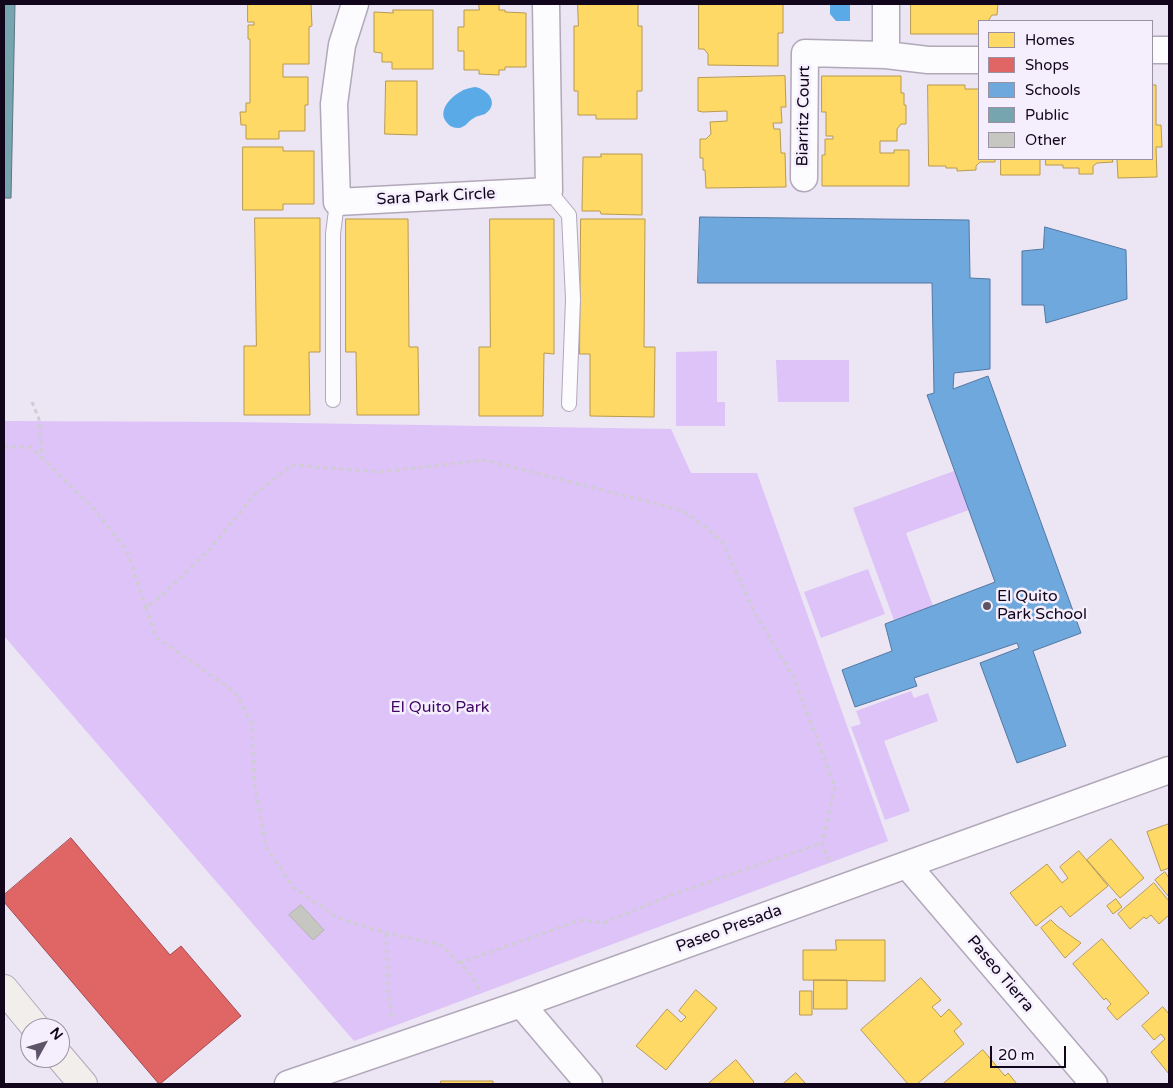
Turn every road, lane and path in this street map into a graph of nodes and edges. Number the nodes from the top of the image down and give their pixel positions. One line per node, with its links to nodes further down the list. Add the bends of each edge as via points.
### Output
1 (355, 4): 10 (street, via 342,45 334,104)
2 (546, 4): 9 (street)
3 (886, 4): 6 (street)
4 (1153, 50): 5 (street)
5 (1169, 50)
6 (886, 55): 7 (street, via 928,60); 8 (street, Biarritz Court, via 805,53)
7 (978, 60)
8 (804, 178)
9 (549, 191): 10 (street, Sara Park Circle); 13 (lane, via 569,215 572,299)
10 (338, 202): 11 (lane, via 333,234)
11 (332, 400)
12 (32, 402): 15 (path, via 39,419)
13 (570, 404)
14 (4, 447): 15 (path, via 30,447)
15 (42, 458): 16 (path, via 95,510 127,551)
16 (146, 608): 18 (path, via 209,550 256,493 292,465 379,472 485,460 684,511 722,541 754,612 794,678 835,787); 21 (path, via 156,637 234,692 252,724 254,781 266,847 293,887 338,918)
17 (1169, 770): 20 (street, Paseo Presada)
18 (822, 843): 19 (path); 22 (path, via 669,896 604,923 581,920)
19 (830, 864)
20 (907, 865): 25 (street, Paseo Presada); 32 (street, Paseo Tierra)
21 (386, 933): 22 (path, via 441,945); 27 (path)
22 (459, 963): 24 (path, via 472,975)
23 (4, 989): 26 (street)
24 (479, 989)
25 (521, 1004): 30 (street, Paseo Presada); 31 (street)
26 (28, 1018)
27 (392, 1020)
28 (69, 1068): 29 (street)
29 (83, 1084)
30 (288, 1084)
31 (589, 1084)
32 (1094, 1084)

